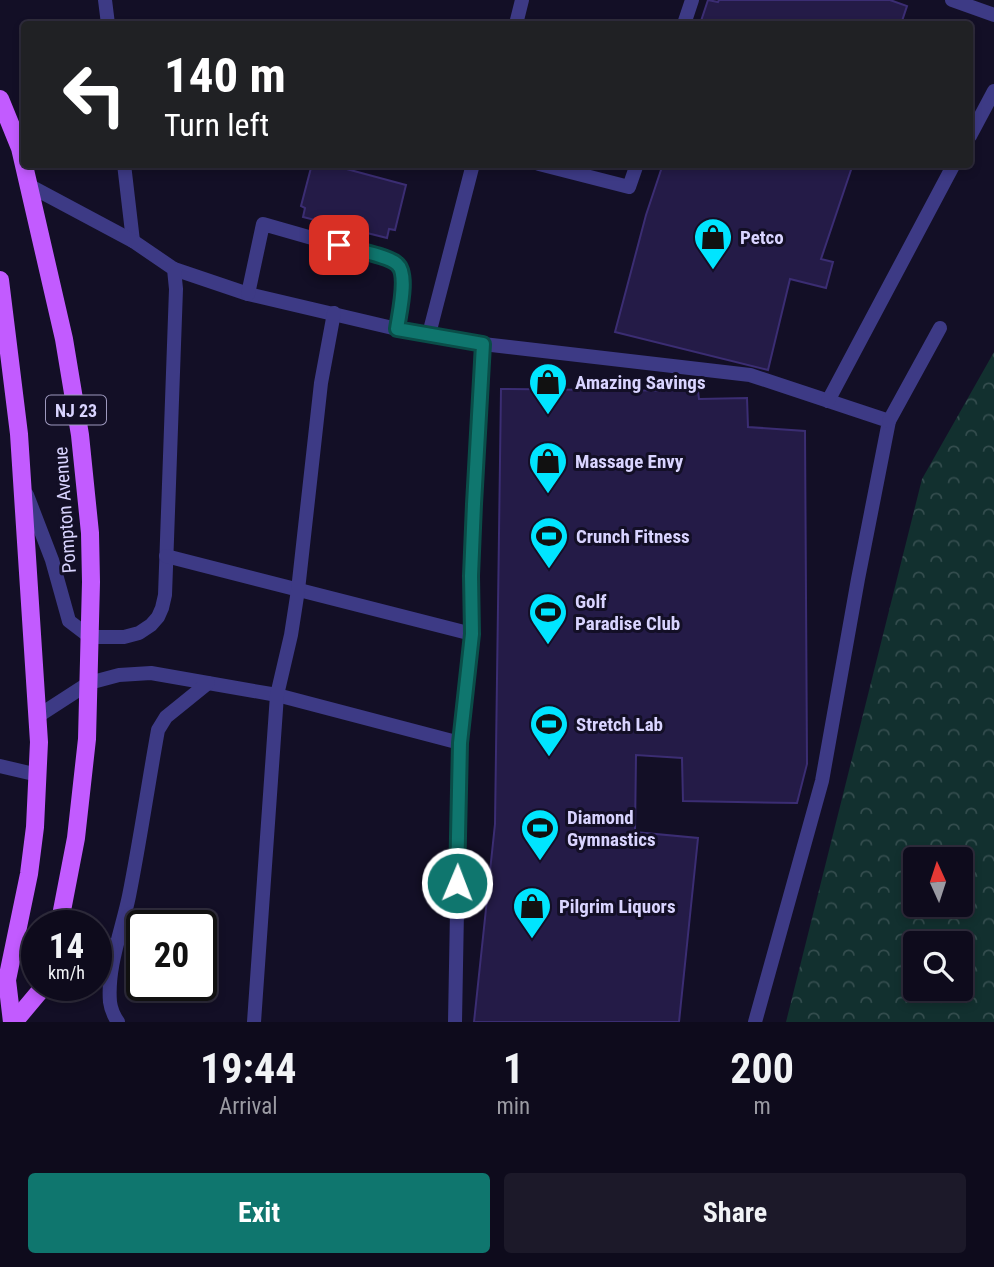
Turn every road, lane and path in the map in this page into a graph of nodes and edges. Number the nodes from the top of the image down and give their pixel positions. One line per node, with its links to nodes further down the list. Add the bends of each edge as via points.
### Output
1 (105, 0): 6 (lane)
2 (522, 0): 7 (lane)
3 (692, 0): 8 (lane)
4 (952, 0): 5 (lane)
5 (994, 16)
6 (108, 21)
7 (517, 21)
8 (685, 21)
9 (994, 91): 11 (lane)
10 (0, 99): 12 (main road, Pompton Avenue / NJ 23)
11 (973, 130)
12 (21, 152)
13 (25, 168): 19 (main road, Pompton Avenue / NJ 23)
14 (124, 168): 20 (lane)
15 (472, 168): 27 (lane)
16 (555, 168): 17 (lane, via 629,187)
17 (635, 168)
18 (952, 168): 29 (lane)
19 (30, 186): 20 (lane); 35 (main road, Pompton Avenue / NJ 23, via 80,435 90,533)
20 (133, 241): 21 (lane)
21 (174, 269): 23 (lane); 32 (lane)
22 (0, 280): 31 (main road, NJ 23)
23 (248, 293): 24 (lane); 26 (lane, via 263,223 398,264 403,280)
24 (334, 313): 26 (lane); 33 (lane, via 321,383)
25 (940, 328): 30 (lane)
26 (397, 329): 27 (lane)
27 (429, 334): 28 (lane)
28 (483, 344): 29 (lane, via 750,375); 34 (lane)
29 (828, 401): 30 (lane)
30 (889, 421): 51 (lane, via 822,781)
31 (22, 482): 35 (lane, via 69,621); 39 (main road, NJ 23)
32 (166, 556): 33 (lane); 35 (lane, via 165,595 151,625 124,637)
33 (298, 590): 34 (lane); 38 (lane)
34 (472, 634): 40 (lane)
35 (90, 637): 36 (main road, Pompton Avenue / NJ 23)
36 (89, 683): 37 (lane, via 151,673); 39 (lane); 43 (main road, Pompton Avenue / NJ 23, via 81,802)
37 (208, 683): 38 (lane); 45 (lane, via 166,717 158,730)
38 (277, 695): 40 (lane); 49 (lane)
39 (37, 716): 42 (main road, NJ 23)
40 (460, 743): 50 (lane)
41 (0, 766): 42 (lane)
42 (38, 775): 47 (main road, NJ 23, via 29,873 7,980)
43 (63, 910)
44 (112, 945): 45 (lane)
45 (116, 945): 48 (lane, via 110,1005)
46 (31, 1001): 47 (main road, NJ 23)
47 (13, 1022)
48 (118, 1022)
49 (254, 1022)
50 (455, 1022)
51 (755, 1022)

